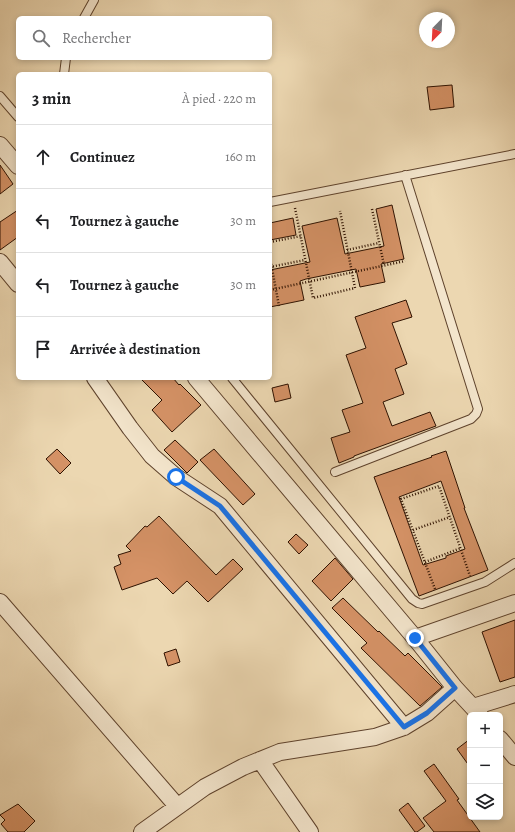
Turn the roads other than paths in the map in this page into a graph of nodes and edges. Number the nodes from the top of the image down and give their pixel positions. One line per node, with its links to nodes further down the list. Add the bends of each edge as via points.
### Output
1 (94, 0): 2 (lane)
2 (85, 16)
3 (66, 60): 4 (lane)
4 (64, 72)
5 (0, 96): 6 (lane)
6 (16, 115)
7 (0, 145): 9 (street)
8 (515, 154): 10 (lane)
9 (16, 164)
10 (405, 175): 11 (lane); 17 (lane)
11 (272, 202)
12 (0, 262): 13 (street)
13 (16, 282)
14 (96, 380): 27 (street, via 152,456 176,477 220,506)
15 (198, 380): 23 (street)
16 (234, 380): 20 (lane, via 412,599 418,603 422,604 485,582)
17 (476, 400): 18 (lane); 19 (lane, via 478,409 471,419)
18 (485, 402)
19 (335, 472)
20 (515, 564)
21 (0, 602): 31 (street)
22 (515, 603): 23 (street)
23 (415, 638): 24 (street)
24 (455, 688): 26 (street); 27 (street, via 427,713)
25 (515, 694): 26 (street)
26 (477, 711)
27 (404, 727): 30 (street, via 375,737 280,752)
28 (503, 743): 29 (street)
29 (515, 757)
30 (260, 760): 31 (street, via 205,787); 33 (street)
31 (177, 806): 32 (street)
32 (142, 832)
33 (310, 832)

